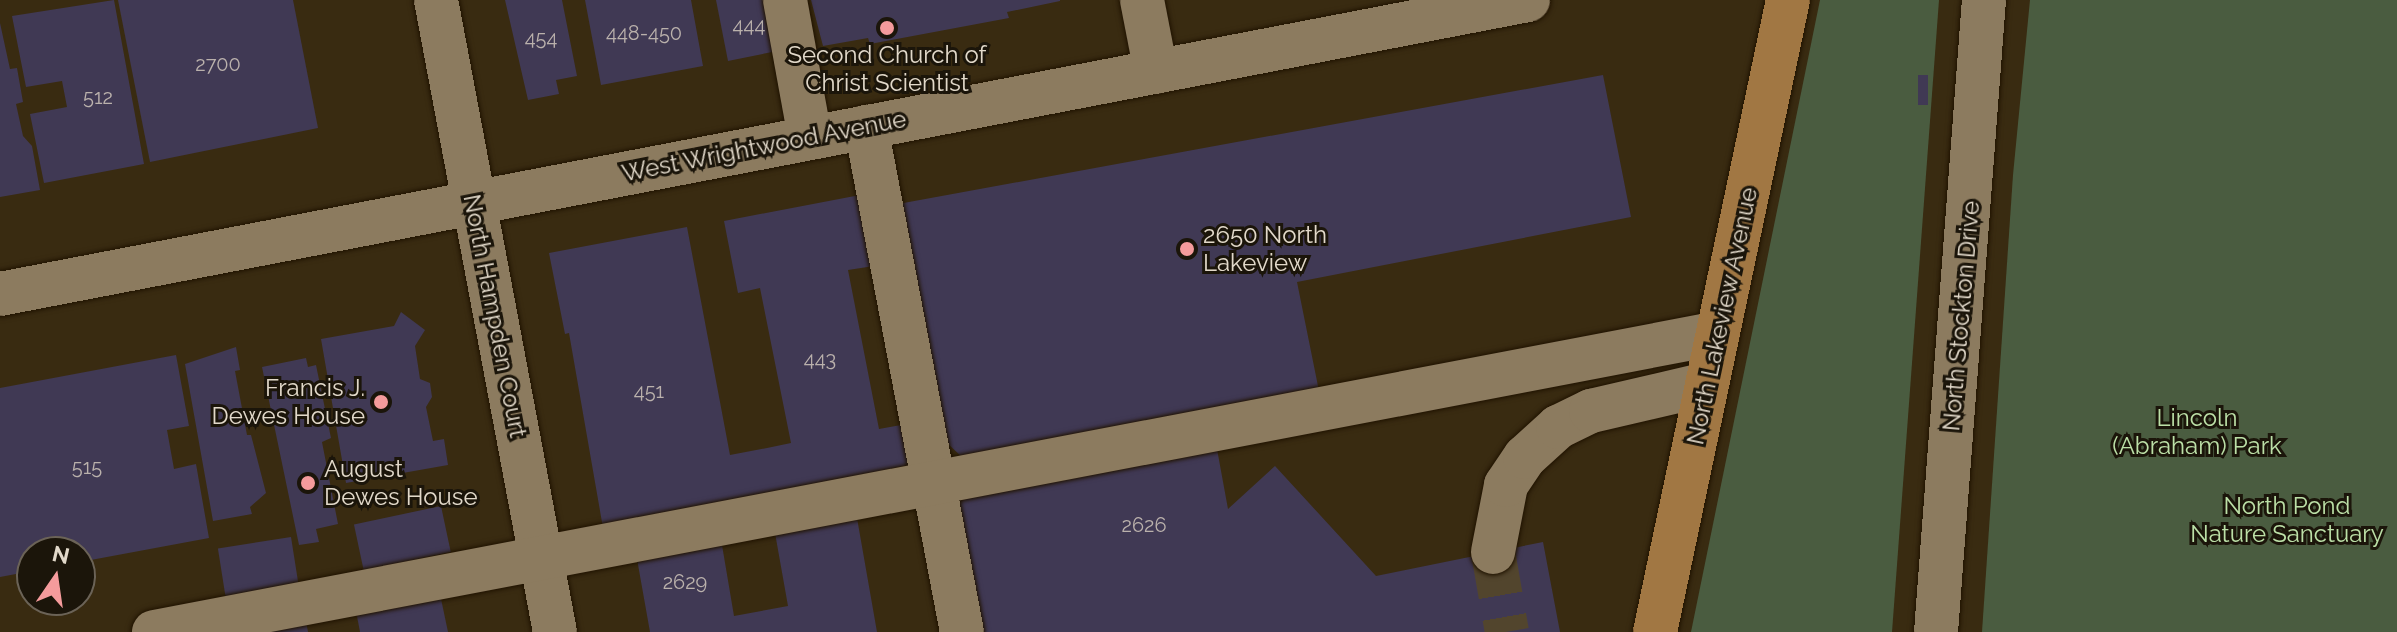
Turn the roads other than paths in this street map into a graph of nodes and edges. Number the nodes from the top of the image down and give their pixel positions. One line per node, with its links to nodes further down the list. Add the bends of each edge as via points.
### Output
1 (436, 0): 10 (street, North Hampden Court)
2 (785, 0): 9 (street)
3 (1142, 0): 7 (street)
4 (1788, 0): 12 (main road, North Lakeview Avenue)
5 (1984, 0): 21 (street, North Stockton Drive)
6 (1505, 2): 7 (street, West Wrightwood Avenue)
7 (1156, 72): 8 (street, West Wrightwood Avenue)
8 (866, 127): 9 (street, West Wrightwood Avenue); 14 (street)
9 (810, 138): 10 (street, West Wrightwood Avenue)
10 (474, 201): 11 (street, West Wrightwood Avenue); 16 (street, North Hampden Court)
11 (0, 294)
12 (1718, 333): 13 (main road, North Lakeview Avenue); 14 (street)
13 (1707, 384): 15 (street, via 1617,403 1558,427 1525,457 1506,485); 20 (main road, North Lakeview Avenue)
14 (935, 482): 16 (street); 19 (street)
15 (1493, 552)
16 (541, 557): 17 (street); 18 (street, North Hampden Court)
17 (154, 632)
18 (555, 632)
19 (962, 632)
20 (1655, 632)
21 (1936, 632)

